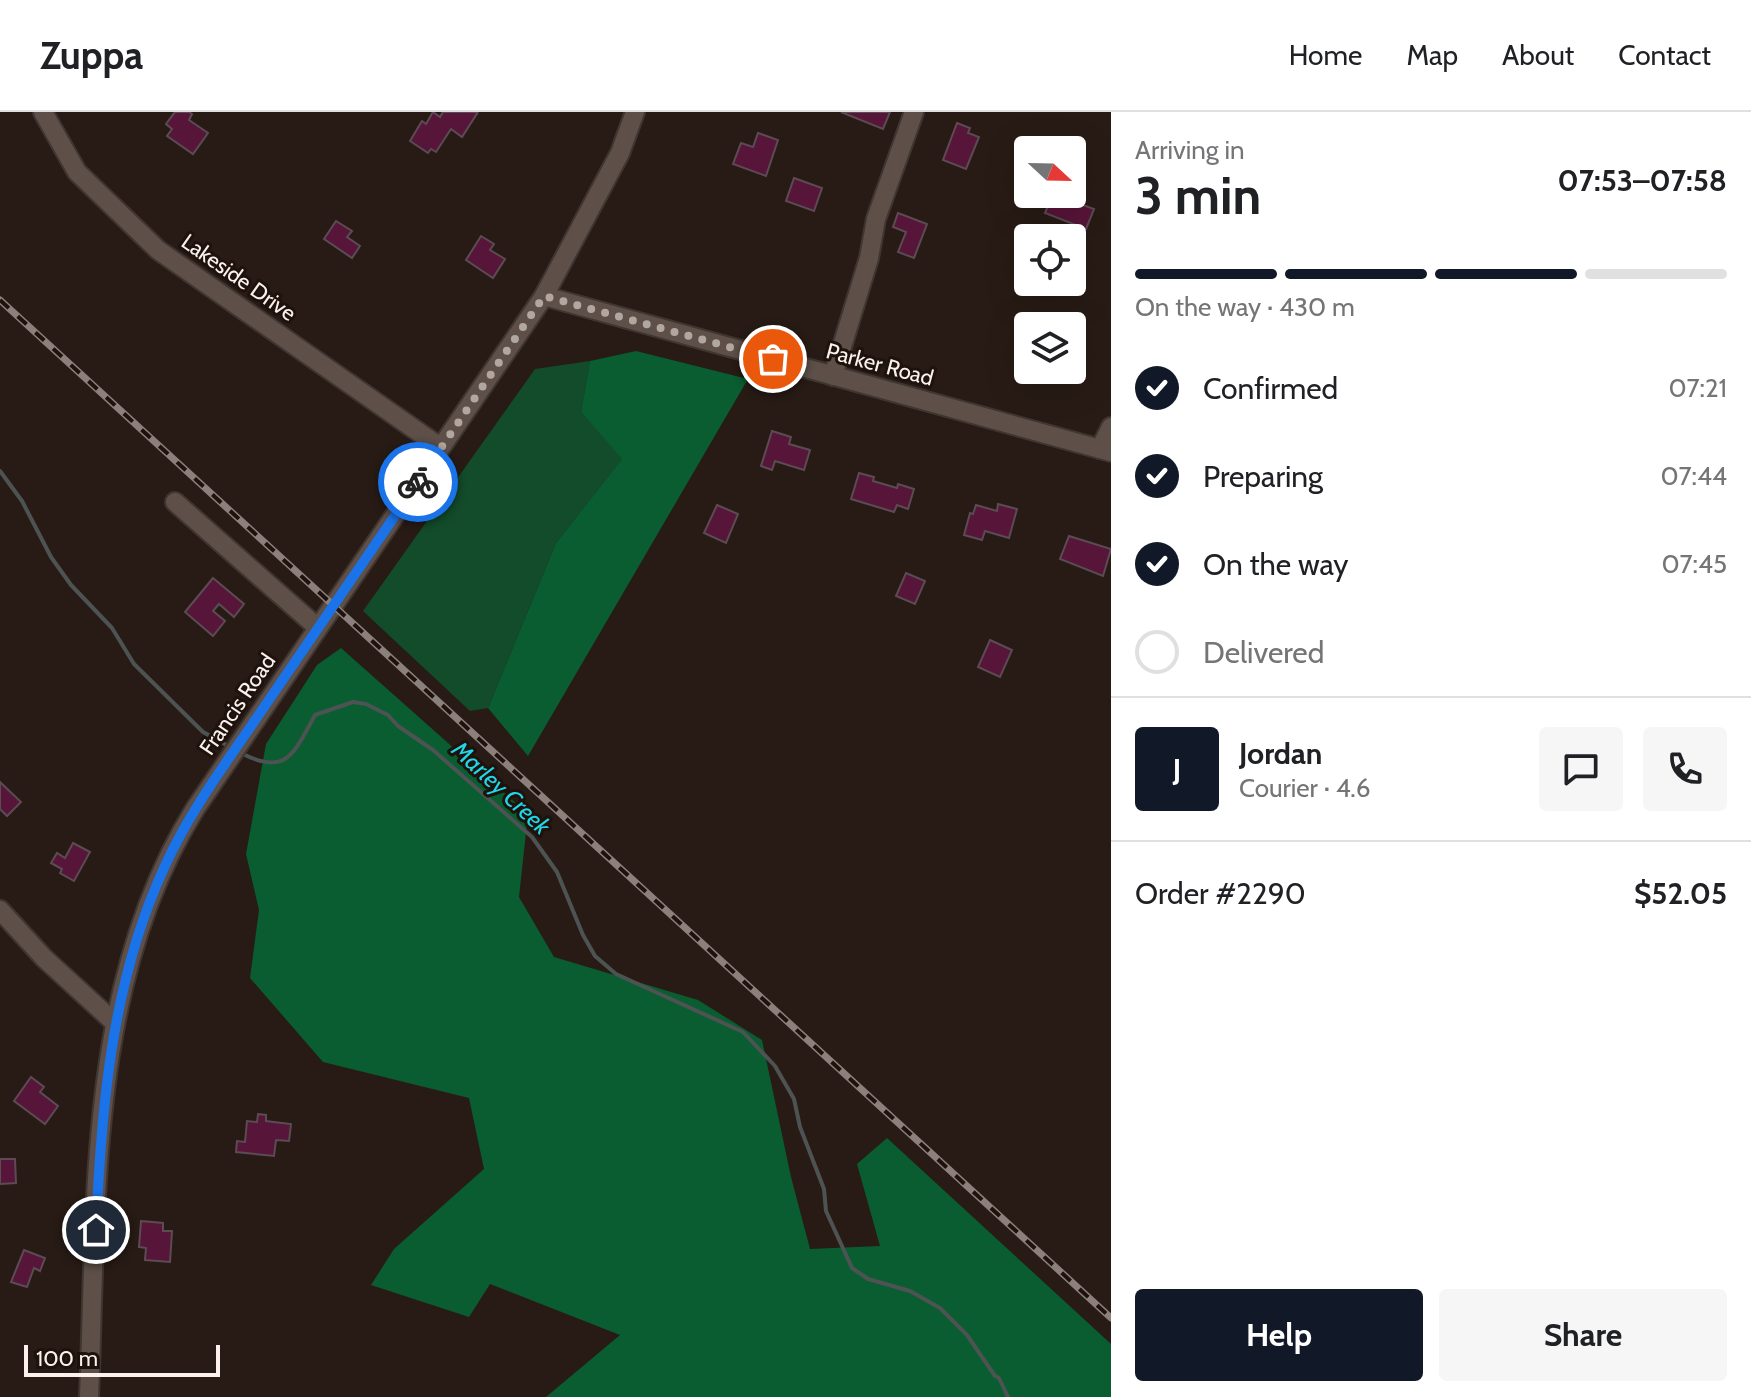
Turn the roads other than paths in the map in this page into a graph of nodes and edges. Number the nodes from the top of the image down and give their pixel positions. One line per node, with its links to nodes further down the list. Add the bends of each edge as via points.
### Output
1 (43, 112): 7 (street, Lakeside Drive, via 77,172 158,250)
2 (635, 112): 4 (street, Francis Road, via 620,153)
3 (914, 112): 5 (street, via 876,219)
4 (544, 296): 5 (street, Parker Road); 7 (street, Francis Road)
5 (833, 376): 8 (street, Parker Road)
6 (1111, 427): 8 (street)
7 (440, 447): 10 (street, Francis Road)
8 (1106, 451)
9 (175, 502): 10 (street)
10 (317, 627): 12 (street, Francis Road, via 186,824 134,948)
11 (0, 910): 12 (street)
12 (115, 1023): 13 (street, Francis Road, via 99,1154)
13 (89, 1397)

